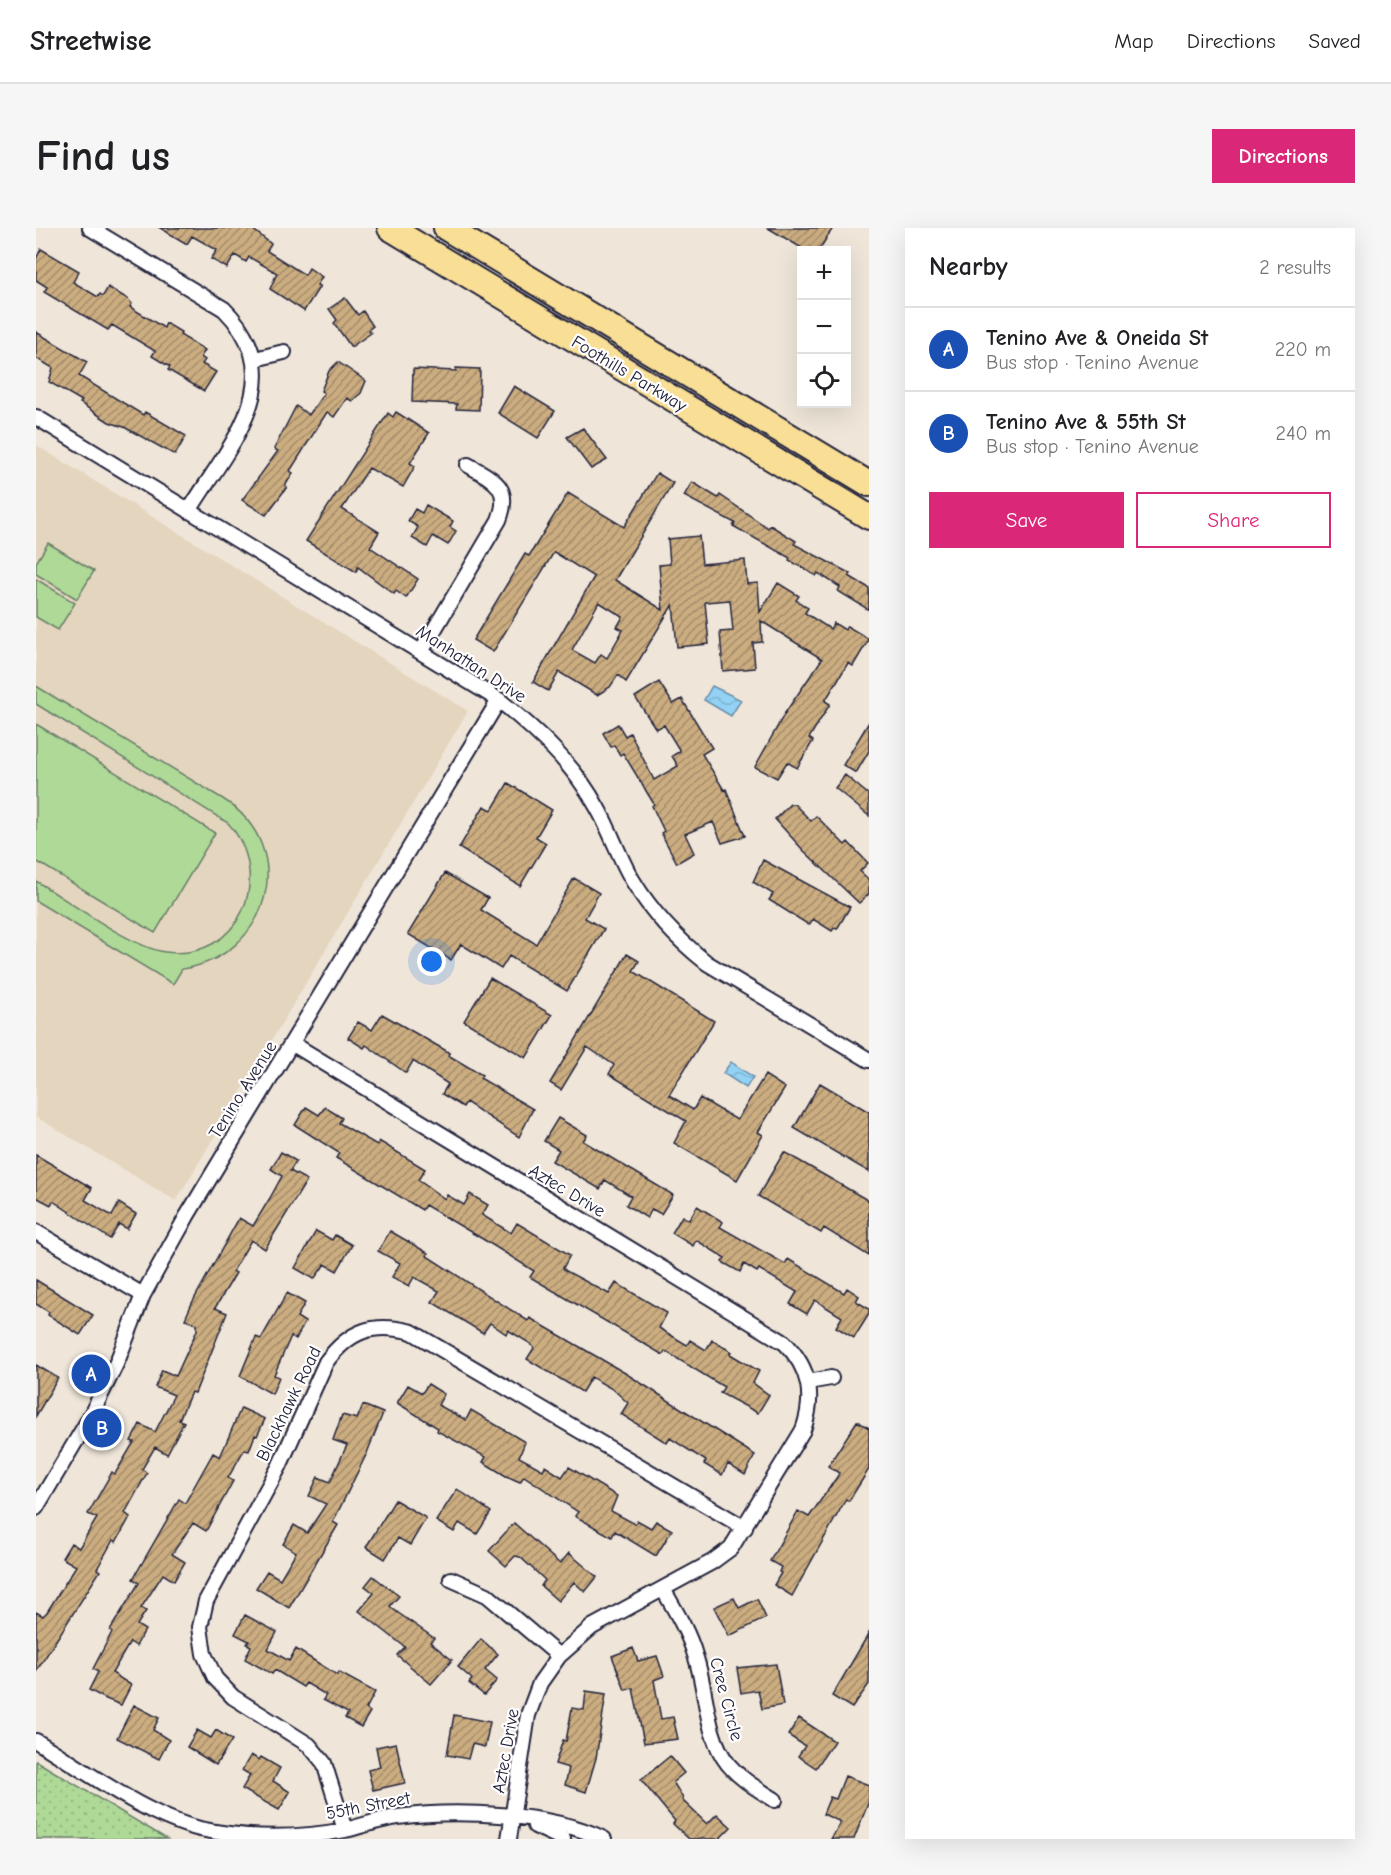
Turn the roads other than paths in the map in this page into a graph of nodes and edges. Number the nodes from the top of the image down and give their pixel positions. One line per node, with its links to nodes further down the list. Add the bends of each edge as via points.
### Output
1 (90, 228): 5 (street, via 224,309 238,323)
2 (390, 228): 10 (highway, Foothills Parkway)
3 (446, 228): 8 (highway, Foothills Parkway)
4 (284, 352): 5 (street)
5 (255, 359): 9 (street, via 257,380 246,417)
6 (36, 417): 9 (street, Manhattan Drive)
7 (468, 465): 11 (street, via 501,488 504,508)
8 (869, 484)
9 (189, 511): 11 (street, Manhattan Drive)
10 (869, 517)
11 (421, 652): 12 (street, Manhattan Drive)
12 (498, 700): 13 (street, Tenino Avenue); 14 (street, Manhattan Drive, via 540,733 567,762 597,806 633,881 658,917 689,949)
13 (293, 1044): 16 (street, Tenino Avenue); 18 (street, Aztec Drive, via 785,1343 798,1357)
14 (869, 1060)
15 (36, 1232): 16 (street)
16 (143, 1295): 19 (street, Tenino Avenue, via 89,1419)
17 (831, 1378): 18 (street)
18 (808, 1382): 20 (street, Aztec Drive, via 809,1412 803,1430)
19 (36, 1508)
20 (745, 1528): 22 (street, Aztec Drive, via 731,1548); 27 (street, Blackhawk Road, via 412,1332 388,1327 368,1329 337,1347 326,1362 279,1467 206,1602 200,1628 204,1654 215,1678 233,1697 309,1745 324,1763)
21 (451, 1580): 23 (street, via 487,1595)
22 (663, 1589): 23 (street, Aztec Drive, via 592,1627); 25 (street, Cree Circle, via 695,1654 714,1738 726,1762 740,1777)
23 (559, 1656): 26 (street, Aztec Drive, via 540,1683 528,1715)
24 (36, 1741): 27 (street, 55th Street, via 140,1803 200,1829 266,1838)
25 (775, 1800)
26 (513, 1818): 27 (street, 55th Street, via 428,1814 395,1817); 28 (street, Aztec Drive); 29 (street, 55th Street); 30 (street, 55th Street, via 562,1825)
27 (345, 1830)
28 (509, 1839)
29 (564, 1839)
30 (604, 1839)

